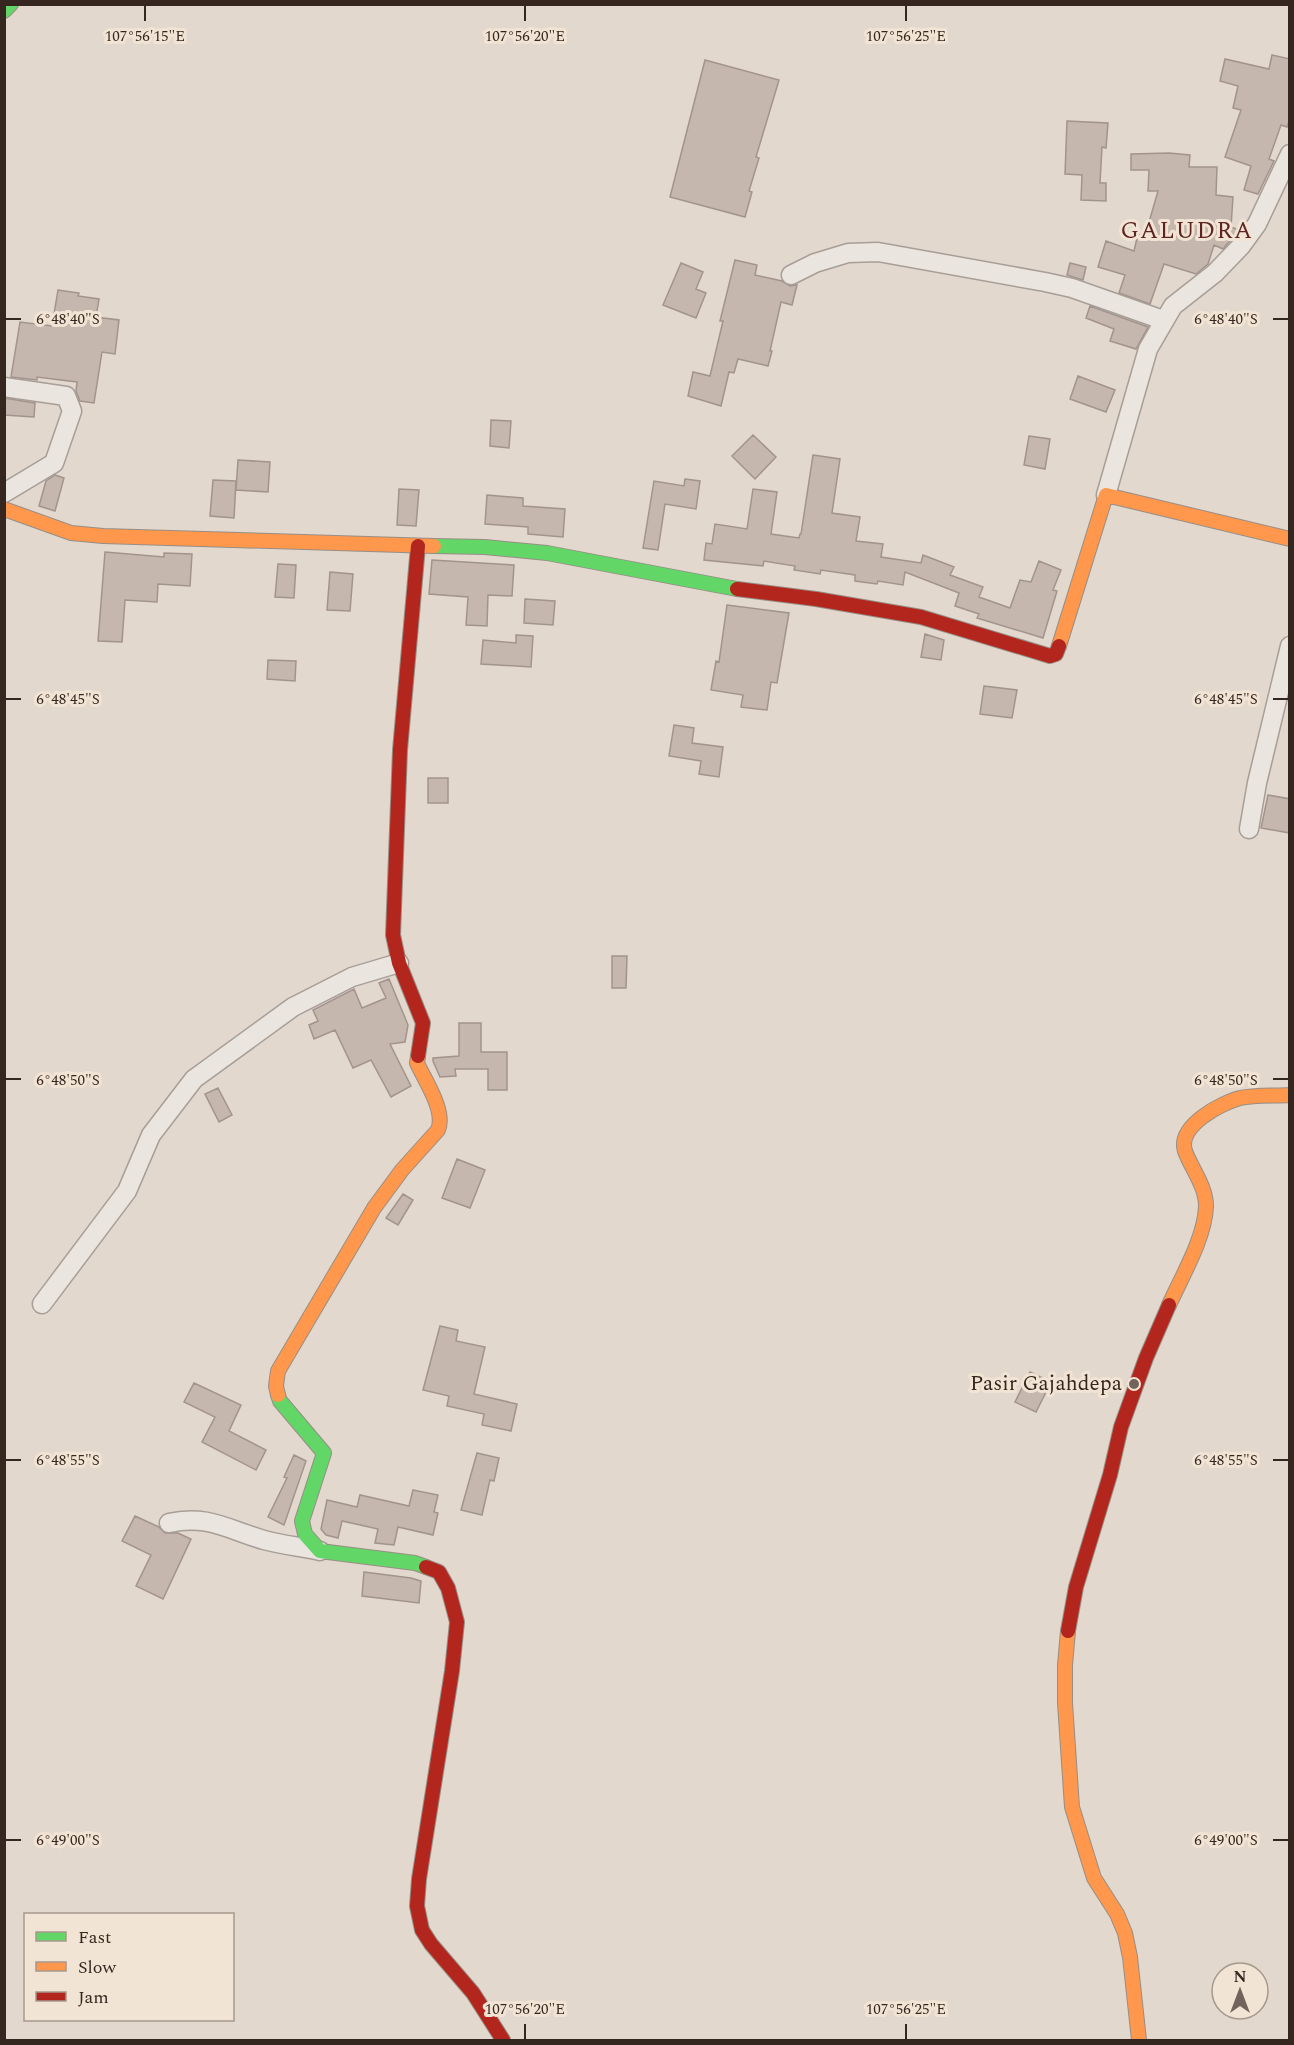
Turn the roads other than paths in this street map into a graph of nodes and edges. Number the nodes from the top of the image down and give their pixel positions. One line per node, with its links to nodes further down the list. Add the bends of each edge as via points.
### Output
1 (11, 4): 2 (main road)
2 (4, 11)
3 (1290, 154): 5 (street, via 1257,224 1241,246 1215,273 1173,306)
4 (791, 275): 5 (street, via 848,253 878,252 1072,288)
5 (1163, 320): 8 (street, via 1148,349)
6 (4, 387): 7 (street, via 66,396 72,411 54,463)
7 (4, 493)
8 (1107, 495): 10 (main road); 11 (main road, via 1063,638 1056,654 1050,656 921,616 736,589 547,553)
9 (4, 509): 11 (main road, via 71,533 103,536)
10 (1290, 539)
11 (417, 546): 15 (main road, via 400,750 393,935)
12 (1290, 645): 13 (street)
13 (1287, 667): 14 (street)
14 (1249, 829)
15 (399, 963): 17 (street, via 352,977 293,1007 194,1079 151,1136 127,1191); 19 (main road, via 422,1020 417,1063 440,1112 441,1123 374,1208 277,1377 280,1401 324,1453 302,1521 305,1534)
16 (1290, 1095): 21 (main road, via 1241,1098 1216,1107 1186,1134 1185,1148 1206,1205 1200,1235 1146,1358 1121,1427 1069,1622 1065,1703 1072,1807 1094,1878 1125,1933)
17 (42, 1304)
18 (169, 1523): 19 (street, via 200,1519 266,1540)
19 (320, 1551): 20 (main road, via 415,1563 439,1572 448,1588 457,1622 417,1906 422,1930 473,1993)
20 (503, 2040)
21 (1139, 2040)

